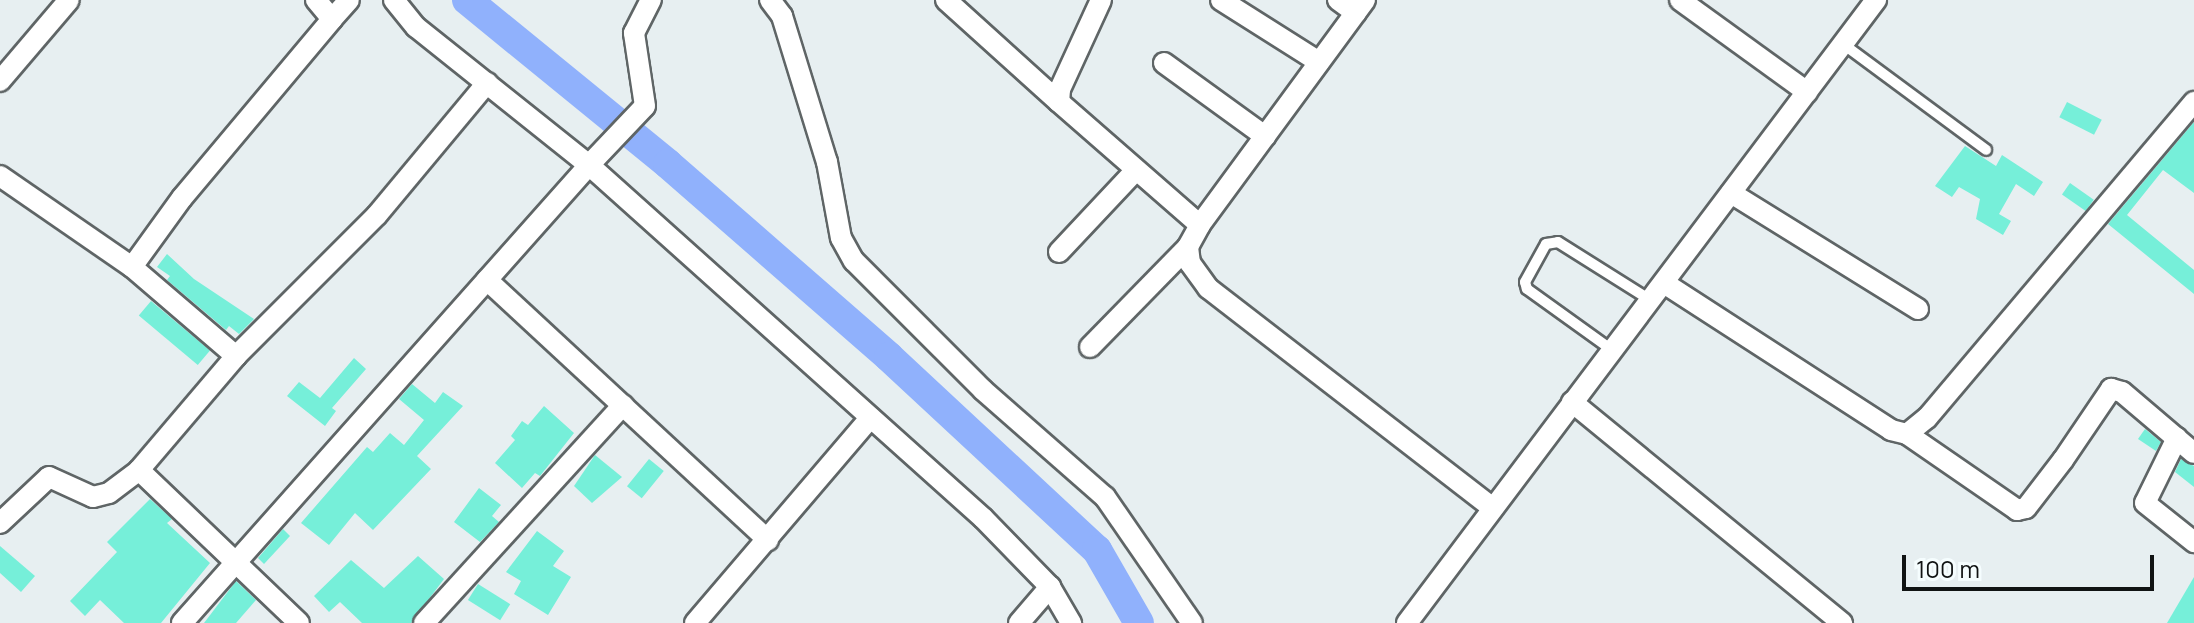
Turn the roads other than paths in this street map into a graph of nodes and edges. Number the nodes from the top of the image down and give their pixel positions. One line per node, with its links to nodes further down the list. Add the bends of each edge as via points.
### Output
1 (69, 0): 18 (street)
2 (316, 0): 14 (street)
3 (349, 0): 14 (street)
4 (394, 0): 19 (street, via 416,27)
5 (651, 0): 25 (street, via 634,33 646,103)
6 (770, 0): 59 (street, via 787,29 827,162 841,238 854,261 983,390 1105,497)
7 (946, 0): 21 (street)
8 (1101, 0): 21 (street, via 1060,89)
9 (1221, 0): 16 (street)
10 (1338, 0): 13 (street)
11 (1680, 0): 20 (street)
12 (1876, 0): 15 (street)
13 (1360, 6): 16 (street)
14 (332, 19): 32 (street, via 182,198)
15 (1843, 44): 20 (street); 24 (lane)
16 (1319, 62): 23 (street)
17 (1164, 63): 23 (street)
18 (0, 81)
19 (487, 83): 25 (street); 39 (street, via 377,215)
20 (1807, 92): 28 (street)
21 (1059, 102): 26 (street)
22 (2194, 102): 43 (street, via 1927,418)
23 (1265, 136): 29 (street)
24 (1986, 150)
25 (589, 165): 33 (street); 42 (street)
26 (1136, 170): 29 (street); 31 (street)
27 (0, 176): 32 (street)
28 (1731, 193): 34 (street); 36 (street)
29 (1200, 225): 30 (street)
30 (1188, 247): 37 (street); 47 (street, via 1190,263 1208,288)
31 (1059, 252)
32 (132, 267): 39 (street)
33 (487, 280): 41 (street); 51 (street)
34 (1664, 283): 35 (street); 43 (street, via 1891,430)
35 (1650, 300): 38 (street); 38 (lane, via 1558,242 1546,244 1525,282 1527,289)
36 (1918, 309)
37 (1090, 347)
38 (1612, 350): 40 (street)
39 (236, 356): 46 (street)
40 (1572, 402): 47 (street); 61 (street)
41 (623, 405): 49 (street); 55 (street)
42 (870, 418): 49 (street); 52 (street, via 983,518)
43 (1907, 434): 44 (street, via 2017,510 2026,508 2111,389 2122,392)
44 (2177, 438): 45 (street); 50 (street, via 2145,503)
45 (2194, 453)
46 (139, 470): 48 (street, via 109,493 93,497 49,477); 51 (street)
47 (1493, 508): 60 (street)
48 (0, 523)
49 (768, 540): 56 (street)
50 (2194, 542)
51 (240, 562): 53 (street); 54 (street)
52 (1050, 587): 57 (street); 58 (street)
53 (182, 623)
54 (299, 623)
55 (424, 623)
56 (695, 623)
57 (1019, 623)
58 (1071, 623)
59 (1192, 623)
60 (1407, 623)
61 (1842, 623)

